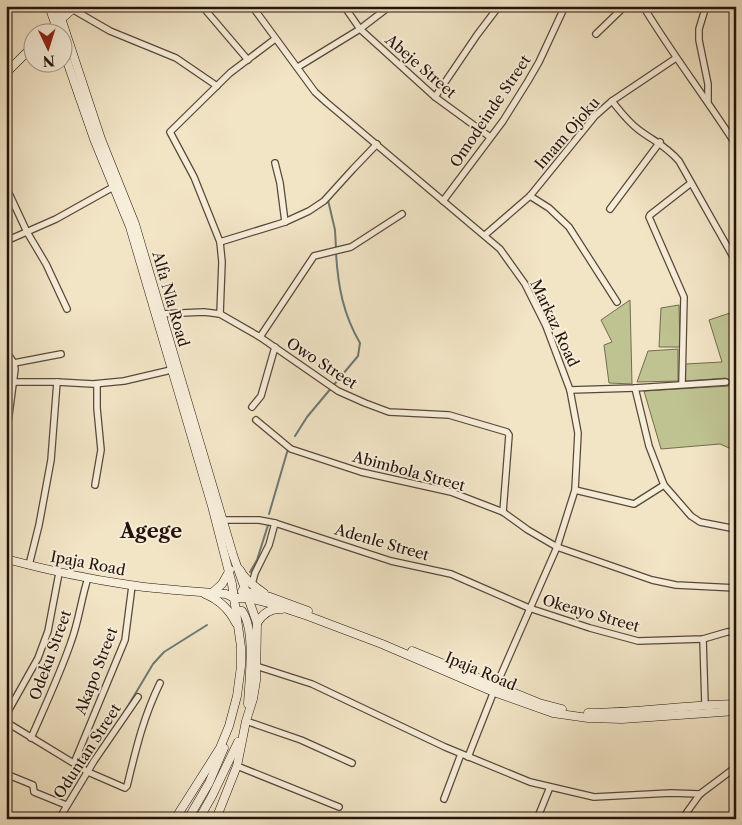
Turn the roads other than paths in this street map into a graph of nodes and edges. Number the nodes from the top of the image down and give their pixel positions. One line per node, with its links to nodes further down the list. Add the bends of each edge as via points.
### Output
1 (49, 6): 13 (main road)
2 (57, 6): 13 (main road)
3 (202, 6): 20 (street)
4 (252, 6): 16 (street, Markaz Road)
5 (344, 6): 14 (street, Abeje Street)
6 (390, 6): 14 (street)
7 (498, 6): 25 (street)
8 (565, 6): 28 (street, Omodeinde Street, via 539,62)
9 (625, 6): 15 (street)
10 (644, 6): 18 (street)
11 (706, 6): 27 (street, via 698,40 708,84)
12 (74, 8): 13 (main road); 24 (street, via 110,31 176,58)
13 (58, 22)
14 (360, 29): 21 (street); 25 (street, Abeje Street)
15 (596, 34)
16 (275, 39): 20 (street); 21 (street, Markaz Road)
17 (22, 57): 23 (main road)
18 (676, 58): 26 (street, Imam Ojoku); 27 (street)
19 (72, 60): 34 (main road, Alfa Nla Road)
20 (248, 60): 24 (street)
21 (298, 67): 30 (street, Markaz Road, via 315,92)
22 (71, 72): 34 (main road, Alfa Nla Road, via 94,139)
23 (6, 73)
24 (218, 86): 44 (street, via 170,134 194,177)
25 (435, 97): 28 (street, Abeje Street)
26 (612, 100): 29 (street, via 639,130); 36 (street, Imam Ojoku, via 595,116)
27 (708, 102): 31 (street)
28 (490, 137): 37 (street, Omodeinde Street)
29 (660, 142): 33 (street, via 679,161); 38 (street)
30 (378, 144): 37 (street, Markaz Road); 40 (street, via 324,201)
31 (736, 145)
32 (275, 163): 40 (street)
33 (691, 183): 45 (street); 60 (street, via 649,217 684,297)
34 (117, 185): 41 (street); 48 (main road, Alfa Nla Road)
35 (6, 187): 41 (street)
36 (530, 196): 42 (street, Imam Ojoku); 46 (street, via 570,227)
37 (444, 200): 42 (street, Markaz Road)
38 (610, 209)
39 (402, 214): 50 (street, via 351,247 314,256)
40 (285, 222): 44 (street)
41 (27, 232): 43 (street); 47 (street)
42 (485, 235): 62 (street, Markaz Road, via 500,249 525,284 546,326)
43 (6, 242)
44 (220, 242): 49 (street)
45 (736, 262)
46 (617, 302)
47 (67, 309)
48 (158, 314): 49 (street, Owo Street); 55 (main road, Alfa Nla Road); 71 (main road, Alfa Nla Road)
49 (220, 314): 50 (street, Owo Street)
50 (260, 337): 51 (street, Owo Street)
51 (274, 347): 64 (street, via 261,396); 70 (street, Owo Street, via 338,391 389,412 449,415 507,432)
52 (6, 351): 54 (street)
53 (61, 354): 54 (street)
54 (14, 362): 56 (street)
55 (171, 370): 59 (street); 71 (main road, Alfa Nla Road)
56 (12, 382): 57 (street); 63 (street)
57 (58, 382): 59 (street); 77 (street, via 51,460)
58 (726, 382): 60 (street)
59 (97, 384): 67 (street, via 101,450)
60 (682, 384): 61 (street)
61 (635, 388): 62 (street); 68 (street, via 649,446)
62 (570, 390): 69 (street, Markaz Road, via 578,433)
63 (9, 398): 66 (street)
64 (252, 407)
65 (256, 420): 70 (street, Abimbola Street, via 291,449 361,472 451,492)
66 (6, 438)
67 (95, 484)
68 (664, 485): 69 (street, via 634,504); 73 (street, via 700,522)
69 (575, 490): 74 (street, Markaz Road)
70 (503, 512): 74 (street, Abimbola Street)
71 (220, 522): 72 (street, Adenle Street, via 259,520); 75 (main road, Alfa Nla Road); 78 (main road, Alfa Nla Road)
72 (275, 523): 81 (street); 89 (street, Adenle Street, via 391,560 451,574)
73 (736, 529)
74 (557, 547): 83 (street, Abimbola Street, via 652,580 676,585); 89 (street, Markaz Road)
75 (232, 555): 81 (main road); 86 (main road, Alfa Nla Road)
76 (6, 559): 77 (main road, Ipaja Road)
77 (29, 565): 79 (main road, Ipaja Road)
78 (230, 570): 85 (main road, via 222,584); 87 (main road, Alfa Nla Road)
79 (59, 573): 80 (main road, Ipaja Road); 103 (street, via 48,632 38,658)
80 (88, 578): 82 (main road, Ipaja Road); 109 (street, Odeku Street, via 72,639)
81 (252, 584): 88 (main road)
82 (132, 586): 84 (main road, Ipaja Road); 112 (street, Akapo Street, via 125,640)
83 (736, 588)
84 (196, 591): 85 (main road, Ipaja Road); 93 (main road, via 213,597 226,608)
85 (212, 592): 87 (main road, Ipaja Road)
86 (246, 594): 87 (main road, Ipaja Road); 88 (main road, Ipaja Road); 91 (main road, Ipaja Road); 92 (main road, Alfa Nla Road)
87 (231, 595): 90 (main road, Alfa Nla Road)
88 (270, 597): 98 (main road, Ipaja Road, via 376,636)
89 (529, 608): 95 (street, Okeayo Street, via 638,642); 98 (street, Markaz Road)
90 (236, 610): 93 (main road, Alfa Nla Road); 105 (main road, via 242,611 247,619 251,657)
91 (293, 611): 92 (main road, via 272,609); 98 (main road, Ipaja Road)
92 (257, 623): 96 (main road)
93 (238, 629): 107 (main road, Alfa Nla Road, via 240,681)
94 (736, 631): 95 (street, Okeayo Street)
95 (703, 639): 101 (street)
96 (256, 666): 105 (main road, via 253,698); 110 (street, via 312,684)
97 (160, 683): 116 (street, via 146,712 127,786 122,788)
98 (495, 689): 104 (main road, Ipaja Road, via 554,713); 111 (street, Markaz Road)
99 (138, 697): 116 (street, Oduntan Street)
100 (736, 704): 101 (main road, Ipaja Road)
101 (705, 705): 104 (main road, Ipaja Road)
102 (736, 711): 104 (main road, Ipaja Road, via 622,719)
103 (6, 715)
104 (588, 716)
105 (246, 721): 108 (main road); 113 (street, via 301,740)
106 (6, 722): 109 (street)
107 (229, 726): 124 (main road, via 212,762); 125 (main road, via 216,769)
108 (244, 732): 114 (main road); 126 (main road)
109 (31, 738): 112 (street)
110 (461, 754): 111 (street); 120 (street)
111 (468, 757): 118 (street)
112 (74, 763): 116 (street)
113 (352, 763)
114 (237, 766): 122 (street); 127 (main road)
115 (736, 766): 119 (street)
116 (88, 772): 121 (street, Oduntan Street)
117 (6, 774): 121 (street, via 32,785 34,792)
118 (550, 787): 119 (street, via 594,796); 128 (street)
119 (700, 794): 129 (street)
120 (444, 799)
121 (66, 805): 123 (street, Oduntan Street)
122 (339, 807)
123 (59, 819)
124 (175, 819)
125 (188, 819)
126 (199, 819)
127 (216, 819)
128 (537, 819)
129 (682, 819)

